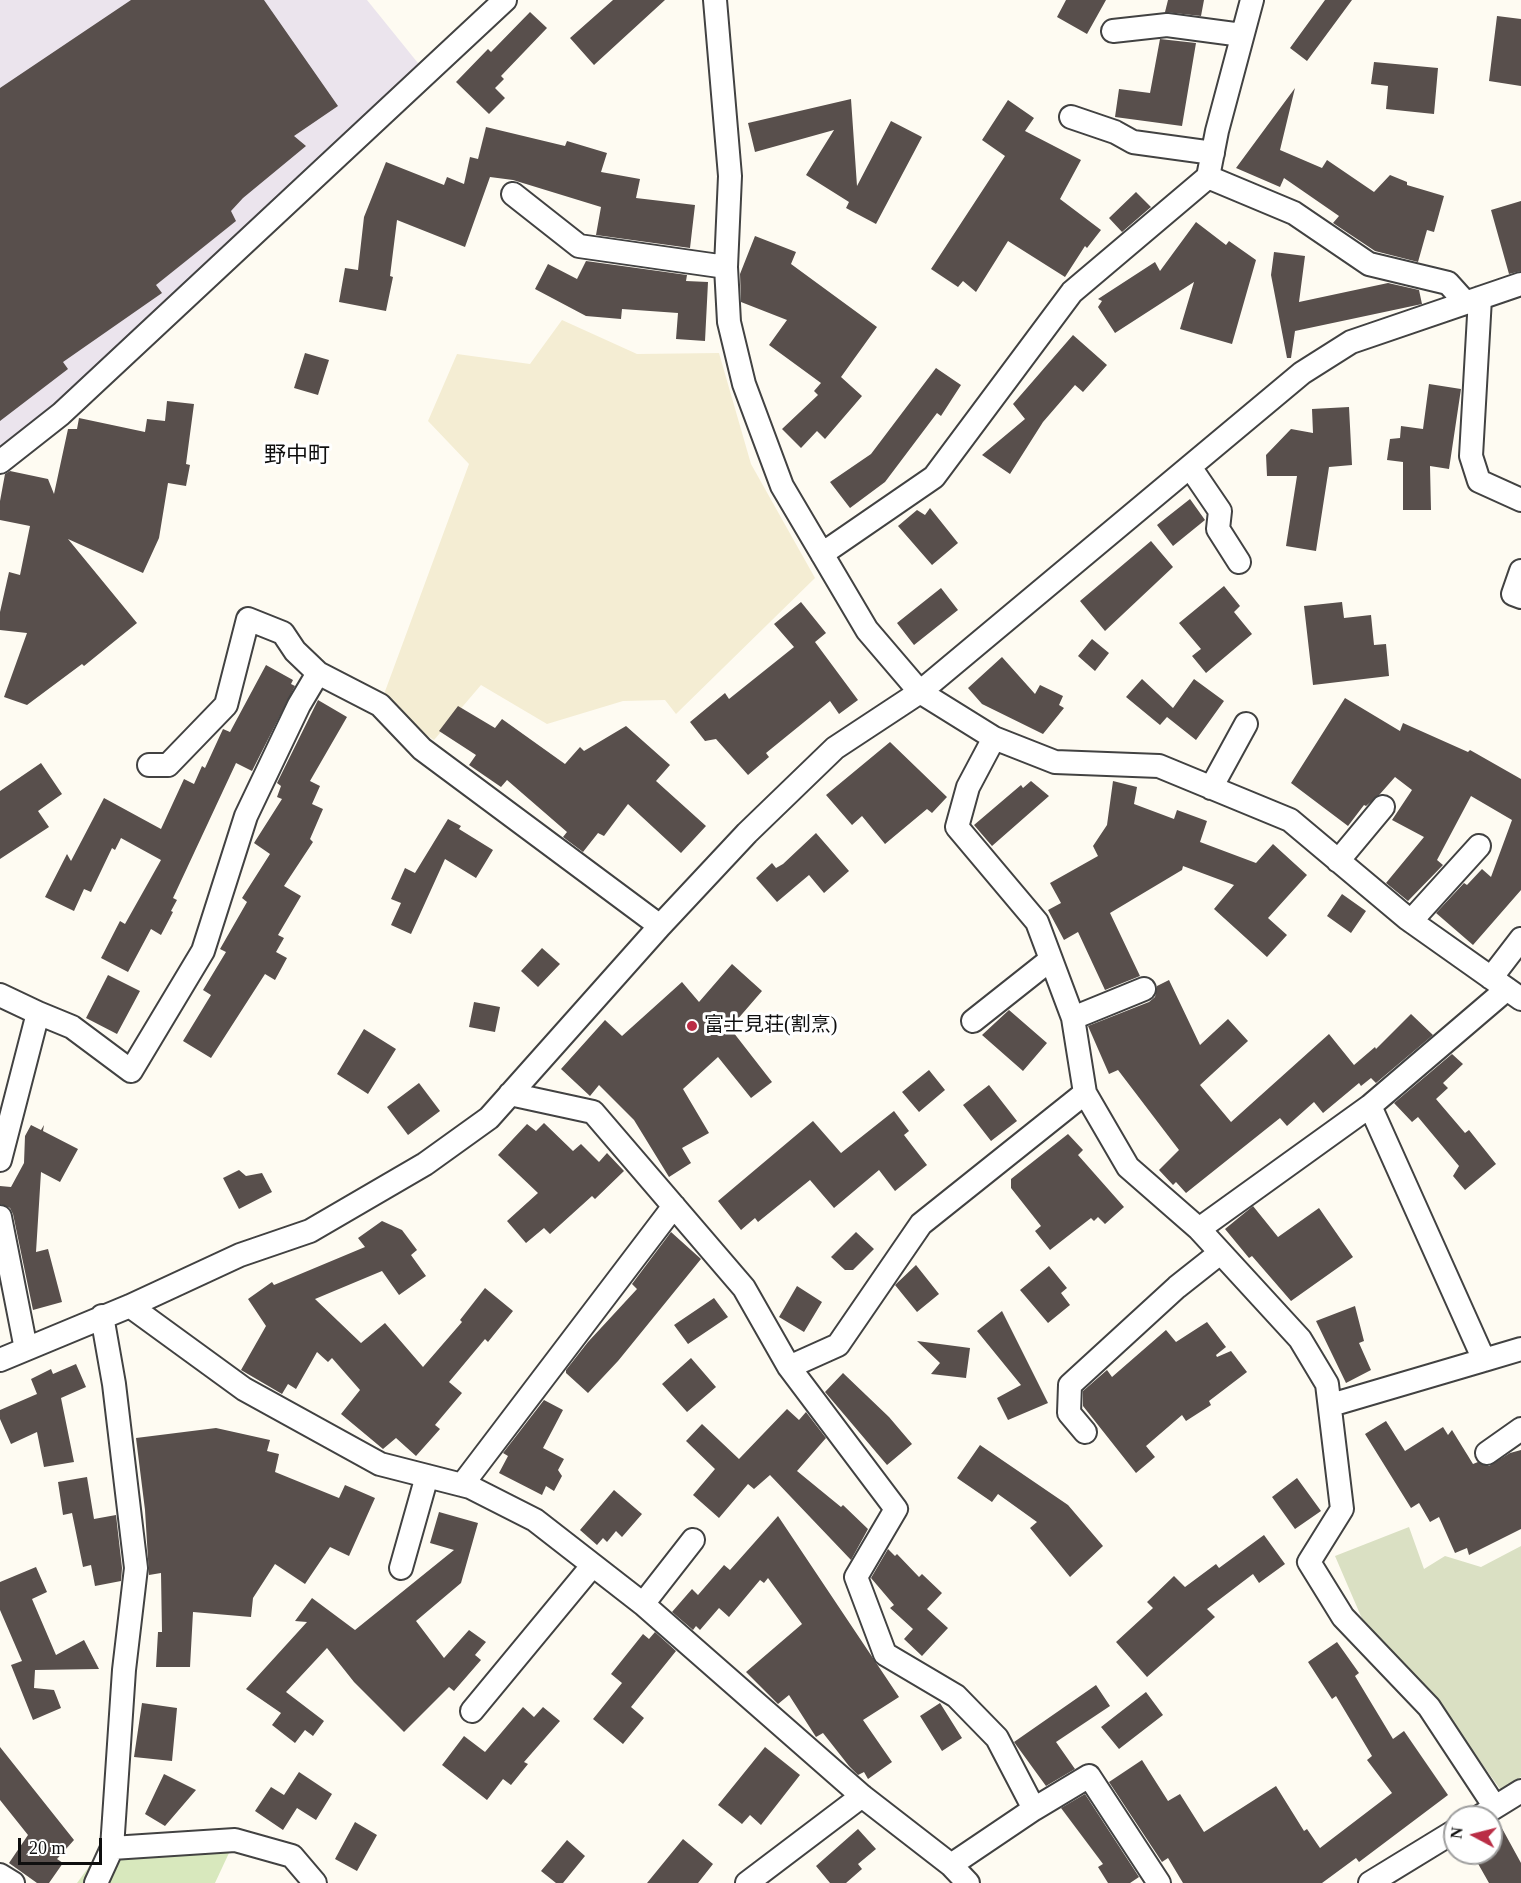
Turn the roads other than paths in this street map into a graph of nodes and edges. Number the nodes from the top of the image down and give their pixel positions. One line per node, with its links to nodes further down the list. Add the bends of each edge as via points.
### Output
1 (505, 0): 13 (street, via 61,414)
2 (715, 0): 10 (street, via 730,176)
3 (1252, 0): 5 (street)
4 (1113, 31): 5 (street, via 1167,25)
5 (1242, 35): 7 (street)
6 (1071, 117): 7 (street, via 1133,142)
7 (1213, 153): 8 (street)
8 (1208, 177): 12 (street, via 1294,213 1369,264 1448,283); 16 (street, via 1072,292 934,477)
9 (513, 194): 10 (street, via 579,246)
10 (726, 267): 16 (street, via 729,322 744,384 782,486)
11 (1521, 284): 12 (street)
12 (1473, 300): 14 (street, via 1351,342 1302,373); 15 (street, via 1471,456 1479,481)
13 (0, 462)
14 (1190, 467): 17 (street, via 1220,511 1218,529); 21 (street)
15 (1521, 500)
16 (822, 554): 21 (street, via 867,630)
17 (1239, 562)
18 (1521, 571): 19 (street, via 1513,594)
19 (1521, 597)
20 (318, 673): 24 (street, via 283,633 248,619 226,705 168,765); 30 (street, via 380,705 422,749); 36 (street, via 246,816 203,951 131,1071 72,1027)
21 (920, 692): 23 (street); 30 (street, via 835,748 747,833)
22 (1246, 724): 25 (street)
23 (994, 738): 25 (street, via 1055,762 1158,766); 32 (street, via 968,787 957,827 1037,922)
24 (149, 765)
25 (1212, 788): 28 (street, via 1290,820)
26 (1383, 807): 28 (street)
27 (1479, 846): 29 (street)
28 (1338, 861): 29 (street)
29 (1411, 921): 34 (street)
30 (660, 926): 40 (street)
31 (1521, 939): 34 (street)
32 (1050, 960): 37 (street); 38 (street)
33 (1144, 989): 37 (street)
34 (1506, 989): 41 (street)
35 (0, 995): 36 (street)
36 (38, 1013): 42 (street)
37 (1073, 1018): 39 (street)
38 (973, 1021)
39 (1085, 1093): 45 (street, via 1128,1167); 53 (street, via 921,1224 838,1346)
40 (510, 1094): 43 (street, via 593,1112); 47 (street, via 489,1118 425,1164 310,1231 240,1255)
41 (1370, 1106): 45 (street); 52 (street)
42 (0, 1160)
43 (674, 1206): 53 (street, via 744,1288); 59 (street)
44 (0, 1217): 49 (street)
45 (1199, 1229): 46 (street)
46 (1220, 1253): 54 (street, via 1299,1339 1327,1384); 56 (street, via 1070,1385 1069,1413)
47 (130, 1306): 48 (street); 58 (street, via 244,1389 380,1464)
48 (102, 1316): 49 (street); 71 (street, via 136,1568 124,1670)
49 (26, 1349): 51 (street)
50 (1521, 1349): 52 (street)
51 (0, 1360)
52 (1485, 1360): 54 (street)
53 (789, 1367): 69 (street, via 896,1509 856,1577 885,1654 956,1696 997,1738)
54 (1331, 1405): 67 (street, via 1342,1509 1309,1563 1342,1617 1429,1707)
55 (1521, 1429): 57 (street)
56 (1085, 1432)
57 (1486, 1453)
58 (427, 1476): 59 (street); 62 (street)
59 (462, 1485): 61 (street, via 535,1520)
60 (693, 1539): 63 (street)
61 (592, 1566): 63 (street); 64 (street)
62 (401, 1568)
63 (643, 1604): 66 (street)
64 (472, 1711)
65 (1521, 1791): 68 (street)
66 (862, 1796): 72 (street); 77 (street)
67 (1483, 1805)
68 (1498, 1805)
69 (1034, 1809): 72 (street); 79 (street, via 1089,1776)
70 (1443, 1838): 80 (street)
71 (112, 1848): 75 (street); 76 (street, via 235,1840 292,1856)
72 (951, 1865): 78 (street)
73 (0, 1875): 74 (street)
74 (13, 1883)
75 (96, 1883)
76 (315, 1883)
77 (747, 1883)
78 (968, 1883)
79 (1159, 1883)
80 (1370, 1883)

